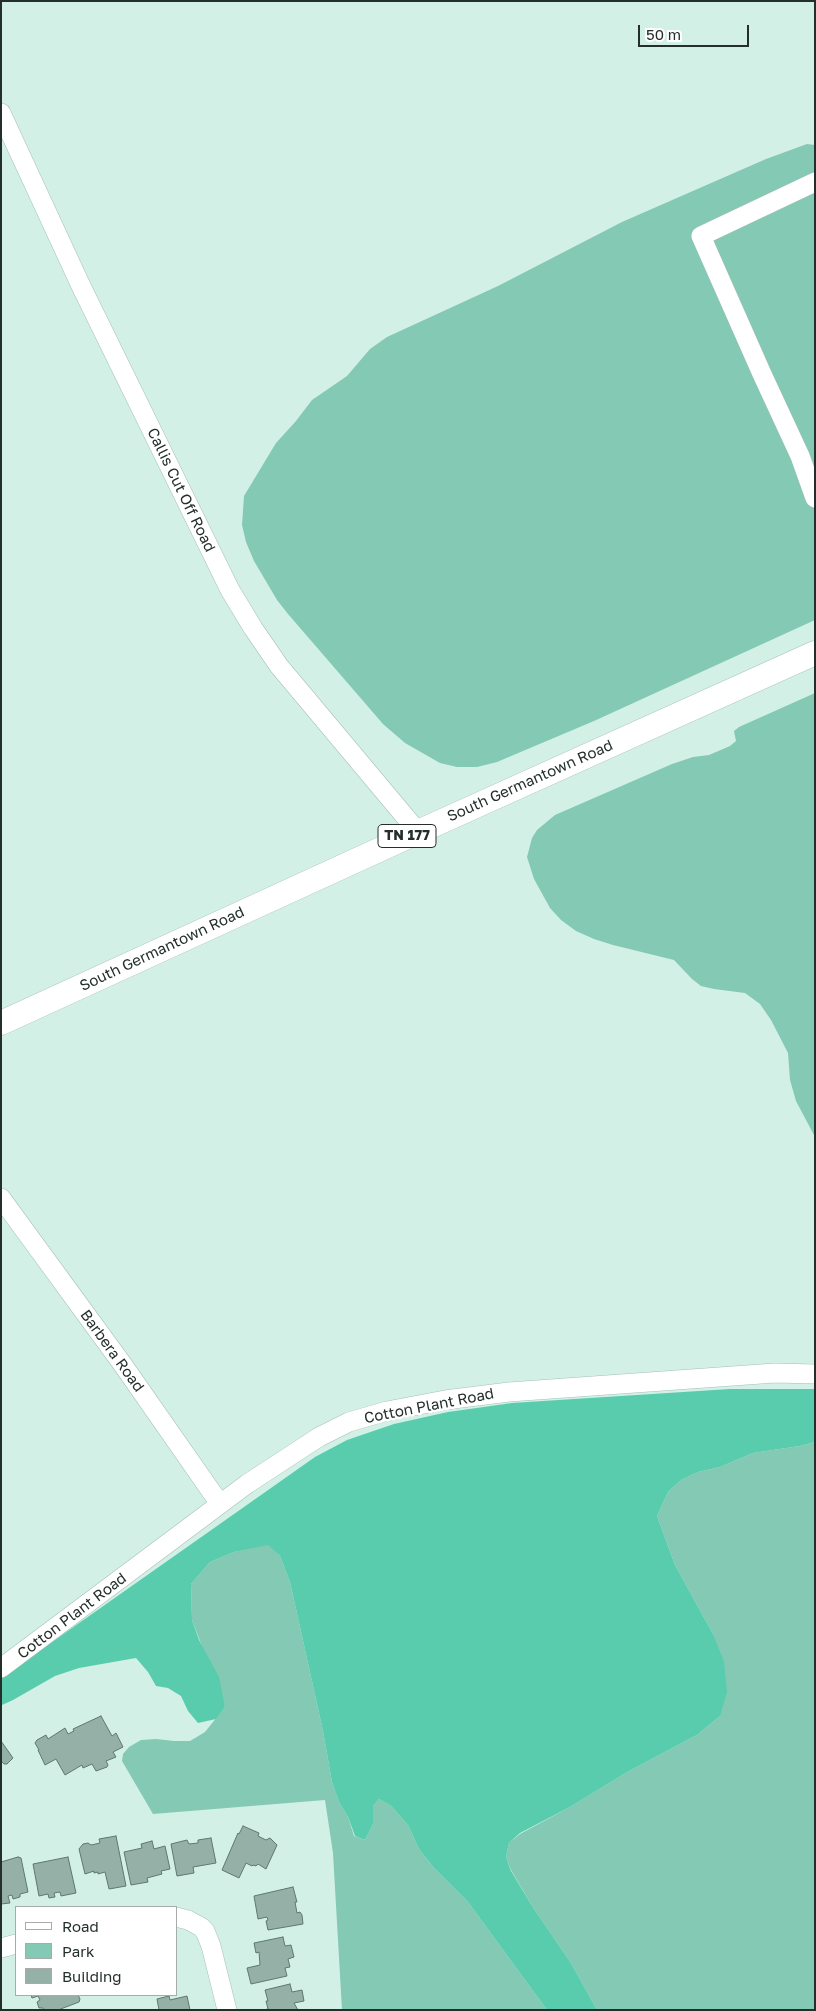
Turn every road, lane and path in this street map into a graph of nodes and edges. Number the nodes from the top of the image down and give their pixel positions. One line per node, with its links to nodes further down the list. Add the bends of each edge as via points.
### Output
1 (1, 113): 5 (street, Callis Cut Off Road, via 81,286 252,628 279,666)
2 (815, 182): 3 (street, via 701,236 800,456)
3 (815, 498)
4 (815, 653): 5 (main road, South Germantown Road / TN 177)
5 (418, 832): 6 (main road, South Germantown Road / TN 177)
6 (1, 1023)
7 (1, 1198): 9 (street, Barbera Road)
8 (815, 1374): 9 (street, Cotton Plant Road, via 775,1373 509,1392 387,1411 349,1422 319,1437)
9 (220, 1504): 10 (street, Cotton Plant Road)
10 (1, 1668)
11 (178, 1918): 14 (street, via 205,1931)
12 (15, 1944): 13 (street)
13 (1, 1948)
14 (227, 2010)

